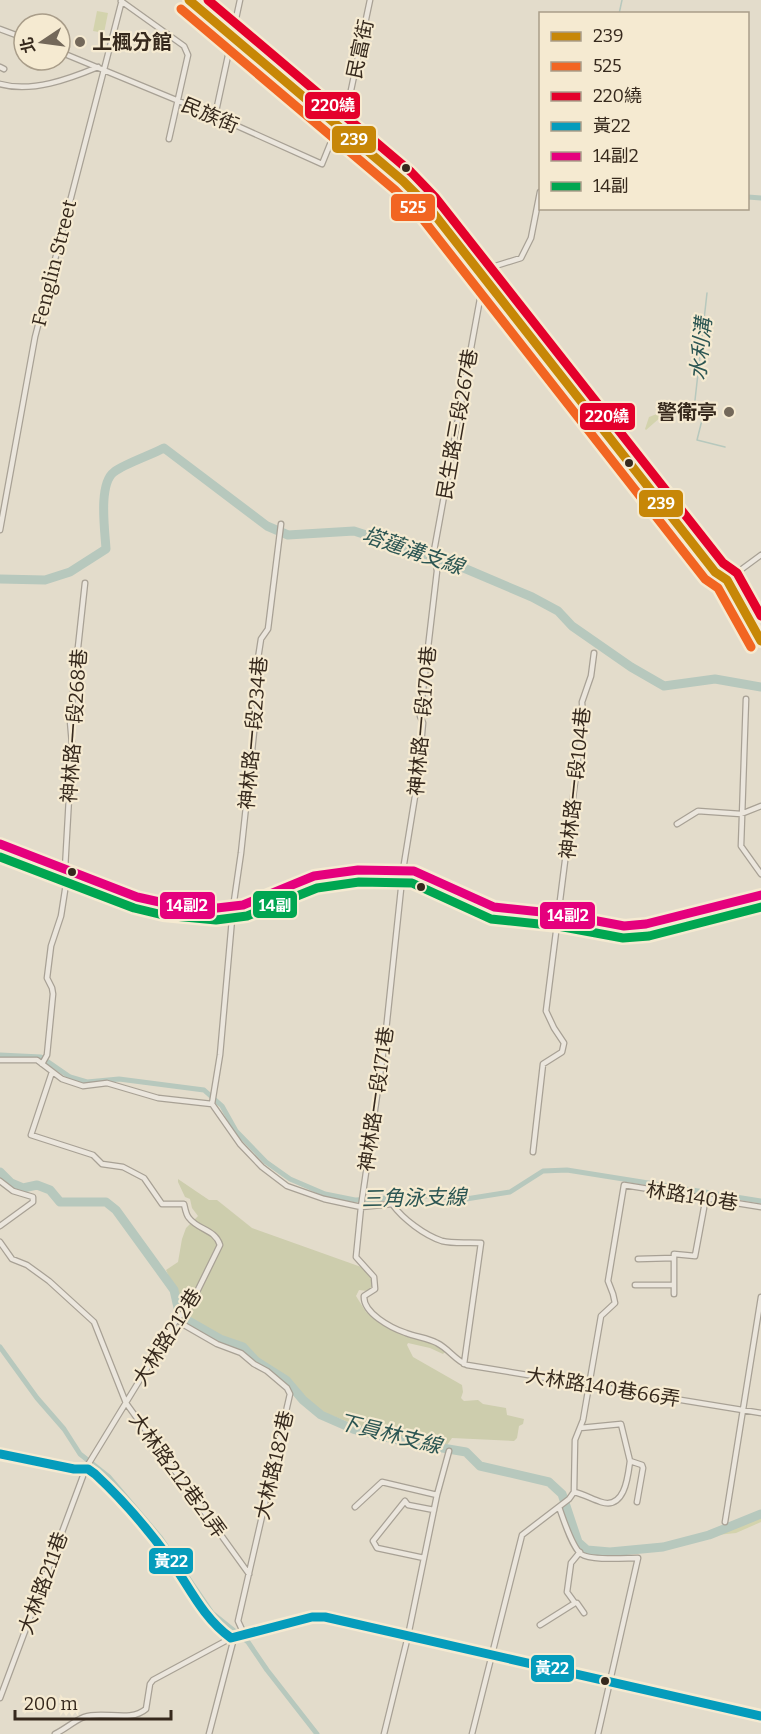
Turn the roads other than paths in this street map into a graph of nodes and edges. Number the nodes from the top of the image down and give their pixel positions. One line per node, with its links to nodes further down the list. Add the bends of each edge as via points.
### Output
1 (189, 0): 6 (main road)
2 (199, 0): 6 (main road)
3 (240, 0): 6 (street)
4 (370, 0): 12 (street, 民富街)
5 (122, 1): 8 (street, Fenglin Street); 10 (street, via 184,46 188,55)
6 (232, 32): 11 (street); 12 (main road); 13 (main road)
7 (72, 57): 8 (street, 民族街)
8 (100, 69): 9 (street, via 45,84); 10 (street, 民族街); 20 (street, Fenglin Street, via 35,338)
9 (0, 84)
10 (177, 100): 11 (street, 民族街); 14 (street)
11 (215, 116): 15 (street, 民族街)
12 (342, 118): 13 (street, 民富街); 17 (main road, via 420,184)
13 (338, 126): 15 (street, 民富街); 18 (main road, via 413,190)
14 (169, 139)
15 (322, 164)
16 (539, 197): 17 (street, via 531,238 520,258)
17 (489, 268): 23 (main road, via 703,540)
18 (484, 277): 22 (street, 民生路三段267巷, via 434,551); 23 (main road, via 715,572)
19 (281, 524): 36 (street, 神林路一段234巷, via 268,629 261,639 257,665 258,695)
20 (0, 530)
21 (761, 555): 23 (street)
22 (437, 571): 33 (street, 神林路一段170巷, via 420,713 423,723 418,778)
23 (727, 580): 25 (main road)
24 (85, 583): 32 (street, 神林路一段268巷, via 70,721)
25 (760, 637)
26 (594, 653): 37 (street, 神林路一段104巷, via 582,702 584,719)
27 (746, 699): 29 (street)
28 (761, 806): 29 (street)
29 (741, 814): 30 (street, via 698,811); 34 (street, via 741,846)
30 (677, 824)
31 (0, 844): 32 (street)
32 (67, 870): 36 (street, via 137,897); 39 (street, 神林路一段268巷, via 61,916 51,946 47,978 53,994 47,1055)
33 (403, 870): 36 (street, via 358,870 314,876); 37 (street, via 433,878 494,907); 46 (street, 神林路一段171巷, via 385,1040)
34 (761, 874)
35 (761, 894): 37 (street, via 633,926)
36 (233, 908): 41 (street, 神林路一段234巷)
37 (560, 914): 42 (street, 神林路一段104巷, via 546,1011 564,1042 562,1052 543,1065)
38 (0, 1060): 39 (street, via 31,1059)
39 (42, 1064): 40 (street)
40 (52, 1072): 41 (street, via 83,1086 107,1083 158,1098); 55 (street, 大林路212巷, via 32,1135 93,1155 99,1163 123,1167 144,1178 162,1204 184,1203 189,1219 218,1239 220,1245 190,1306)
41 (212, 1104): 46 (street, via 240,1144 287,1186)
42 (533, 1152)
43 (0, 1181): 47 (street, via 12,1191 33,1197 33,1202)
44 (706, 1197): 45 (street, 林路140巷); 49 (street, via 695,1256 674,1254); 57 (street, 林路140巷, via 624,1185 608,1281 615,1303 601,1316)
45 (761, 1206)
46 (361, 1208): 56 (street, 神林路一段171巷, via 356,1257 374,1276 375,1289 364,1296 369,1312 406,1333 437,1343); 56 (street, via 392,1204 401,1216 433,1237 481,1243)
47 (0, 1226)
48 (0, 1242): 58 (street, 大林路212巷21弄, via 12,1259 49,1281 94,1322)
49 (674, 1258): 50 (street); 52 (street)
50 (638, 1259)
51 (634, 1285): 52 (street)
52 (674, 1285): 53 (street)
53 (674, 1294)
54 (761, 1297): 59 (street)
55 (177, 1319): 58 (street, 大林路212巷); 75 (street, 大林路182巷, via 217,1344 242,1353 290,1394)
56 (464, 1364): 57 (street, 大林路140巷66弄)
57 (590, 1384): 59 (street, 大林路140巷66弄); 61 (street)
58 (126, 1403): 65 (street, 大林路212巷); 75 (street, 大林路212巷21弄)
59 (743, 1410): 60 (street, 大林路140巷66弄); 72 (street)
60 (761, 1413)
61 (580, 1428): 64 (street, via 621,1424); 66 (street, via 575,1440)
62 (449, 1451): 67 (street)
63 (0, 1454): 65 (street, via 74,1470)
64 (630, 1461): 66 (street, via 620,1497 609,1503); 68 (street, via 643,1468)
65 (86, 1468): 81 (street, via 108,1486 167,1555 211,1621); 84 (street, 大林路211巷)
66 (574, 1492): 70 (street)
67 (437, 1495): 69 (street, via 382,1482); 71 (street)
68 (637, 1502)
69 (355, 1507)
70 (559, 1507): 73 (street); 82 (street, via 522,1535)
71 (434, 1510): 74 (street); 74 (street, via 405,1501 373,1541 378,1548)
72 (725, 1522)
73 (580, 1552): 76 (street, via 571,1563 567,1592); 83 (street, via 593,1557 638,1558)
74 (424, 1558): 80 (street)
75 (249, 1574): 79 (street, 大林路182巷, via 238,1621)
76 (575, 1603): 77 (street); 78 (street)
77 (584, 1613)
78 (540, 1625)
79 (244, 1634): 80 (street, via 318,1616); 81 (street)
80 (408, 1636): 82 (street); 88 (street)
81 (233, 1637): 86 (street, via 153,1680 142,1713 86,1717); 87 (street)
82 (492, 1656): 83 (street); 89 (street)
83 (609, 1683): 85 (street); 90 (street)
84 (0, 1698)
85 (761, 1716)
86 (55, 1734)
87 (209, 1734)
88 (384, 1734)
89 (472, 1734)
90 (598, 1734)

